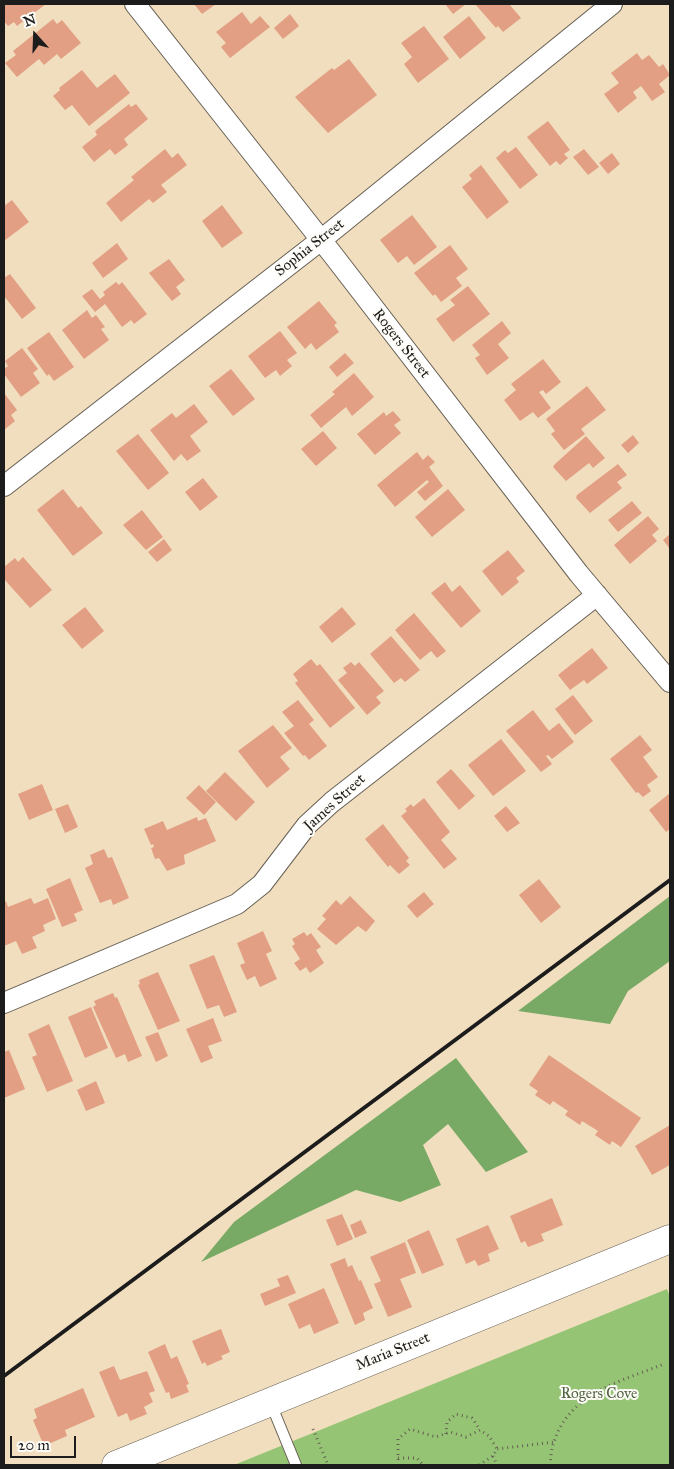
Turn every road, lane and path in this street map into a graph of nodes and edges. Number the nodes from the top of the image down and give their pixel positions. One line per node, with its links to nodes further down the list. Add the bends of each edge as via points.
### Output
1 (136, 4): 3 (street, Rogers Street)
2 (612, 4): 3 (street, Sophia Street)
3 (321, 240): 4 (street, Sophia Street); 5 (street, Rogers Street)
4 (4, 486)
5 (597, 595): 6 (street, Rogers Street); 7 (street, James Street, via 332,802 307,825 262,884 237,904)
6 (670, 682)
7 (4, 1003)
8 (670, 1239): 10 (street, Maria Street)
9 (664, 1364): 14 (path, via 593,1393 568,1414)
10 (271, 1402): 18 (street, Maria Street); 19 (lane)
11 (313, 1429): 20 (path)
12 (480, 1430): 13 (path, via 466,1437 450,1432); 13 (path, via 472,1418 456,1414 447,1422); 15 (path, via 489,1436)
13 (446, 1434): 17 (path, via 436,1437 410,1429 398,1439)
14 (554, 1442): 15 (path); 25 (path)
15 (497, 1449): 16 (path)
16 (493, 1456): 23 (path); 24 (path)
17 (398, 1458): 21 (path); 22 (path, via 417,1458)
18 (116, 1465)
19 (296, 1465)
20 (328, 1465)
21 (398, 1465)
22 (423, 1465)
23 (479, 1465)
24 (497, 1465)
25 (550, 1465)

